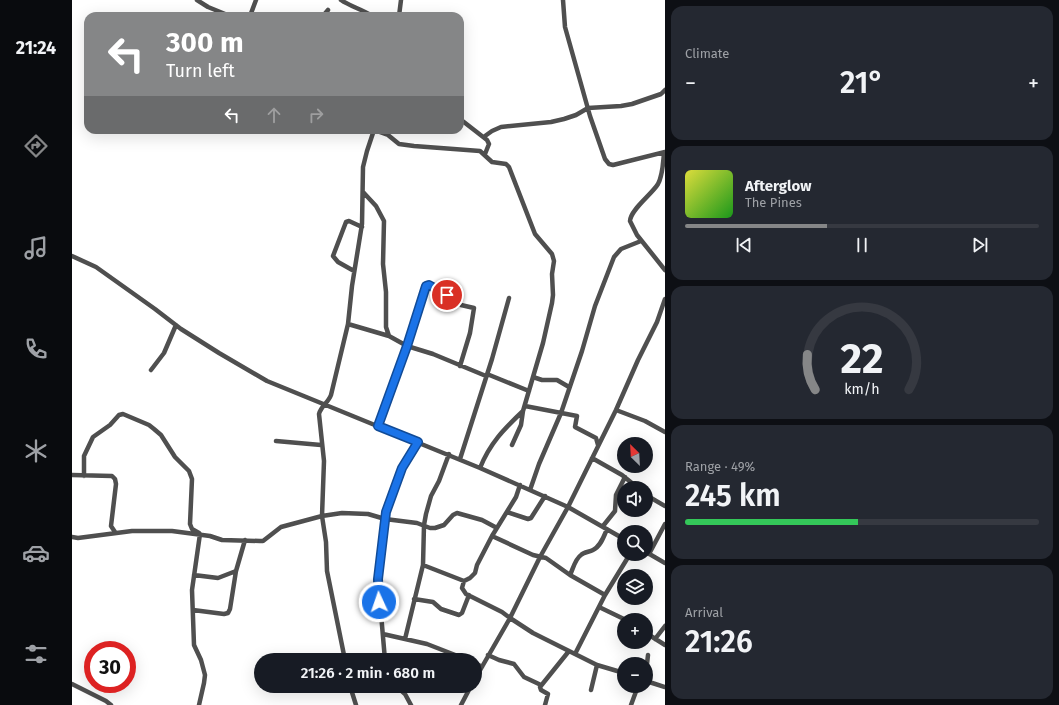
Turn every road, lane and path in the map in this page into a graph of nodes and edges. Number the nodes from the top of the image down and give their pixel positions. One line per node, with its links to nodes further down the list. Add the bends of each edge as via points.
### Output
1 (197, 0): 6 (street)
2 (256, 0): 7 (street)
3 (341, 0): 8 (street)
4 (401, 0): 9 (street)
5 (563, 0): 11 (street, via 565,27)
6 (220, 12)
7 (252, 12)
8 (365, 12)
9 (400, 12)
10 (665, 90): 11 (street, via 661,94 632,104)
11 (588, 108): 15 (street, via 576,115 551,122 501,127); 16 (street, via 609,164)
12 (464, 122): 15 (street)
13 (373, 134): 18 (street, via 363,167)
14 (385, 134): 17 (street, via 399,144 408,146 480,151)
15 (485, 136): 17 (street, via 489,144)
16 (664, 153): 22 (street, via 658,185 630,218)
17 (485, 154): 35 (street, via 492,162 504,163 509,167 535,234 549,250 554,261 552,303)
18 (363, 192): 19 (street); 20 (street)
19 (369, 198): 20 (street); 30 (street, via 380,211 384,221 383,264)
20 (364, 201): 21 (street)
21 (362, 227): 25 (street); 25 (street, via 346,222 333,256)
22 (641, 241): 24 (street); 36 (street, via 621,249 614,257)
23 (72, 256): 29 (street, via 104,272)
24 (665, 270)
25 (354, 271): 28 (street)
26 (509, 298): 34 (street)
27 (665, 300): 40 (street)
28 (348, 324): 30 (street); 38 (street, via 331,395)
29 (176, 325): 33 (street, via 164,353); 38 (street, via 268,381)
30 (389, 336): 31 (street)
31 (407, 346): 32 (street, via 434,354); 32 (street, via 426,286 429,285 461,305 474,308); 45 (street)
32 (460, 366): 34 (street)
33 (151, 370)
34 (486, 375): 37 (street); 54 (street)
35 (533, 377): 36 (street, via 557,380); 37 (street)
36 (569, 387): 43 (street)
37 (529, 391): 39 (street)
38 (326, 404): 45 (street); 49 (street, via 320,409 319,414)
39 (525, 406): 41 (street); 42 (street)
40 (616, 410): 46 (street); 51 (street)
41 (523, 411): 50 (street, via 521,425); 55 (street, via 495,440 484,456)
42 (554, 412): 43 (street); 44 (street)
43 (562, 413): 44 (street); 51 (street, via 577,416 575,427 596,438)
44 (560, 418): 61 (street)
45 (378, 426): 48 (street)
46 (665, 432)
47 (276, 440): 49 (street)
48 (418, 442): 52 (street); 68 (street, via 399,474)
49 (321, 445): 67 (street, via 324,469)
50 (512, 445)
51 (598, 446): 53 (street)
52 (449, 454): 54 (street); 70 (street, via 440,481 431,496)
53 (592, 458): 58 (street); 65 (street)
54 (460, 459): 55 (street)
55 (480, 468): 60 (street)
56 (72, 475): 57 (street)
57 (84, 476): 74 (street, via 112,476 115,480 111,526); 75 (street, via 84,456 93,437 119,416 123,414 149,424 161,435 191,475 190,524 192,529)
58 (625, 477): 59 (street); 71 (street, via 616,495 615,511)
59 (630, 481)
60 (520, 485): 61 (street); 66 (street)
61 (530, 490): 62 (street)
62 (545, 496): 65 (street); 66 (street, via 528,520)
63 (653, 499): 64 (street)
64 (665, 506)
65 (568, 507): 71 (street); 82 (street)
66 (507, 512): 72 (street)
67 (322, 516): 68 (street, via 348,512); 79 (street, via 281,527 263,540); 103 (street, via 328,577)
68 (385, 519): 70 (street); 98 (street, via 378,579)
69 (665, 524): 73 (street)
70 (424, 525): 72 (street, via 430,528 439,527 457,513 482,520); 85 (street)
71 (605, 527): 76 (street); 87 (street, via 604,538 594,550 578,558)
72 (497, 528): 78 (street)
73 (664, 530): 80 (street)
74 (115, 532): 75 (street, via 172,530); 77 (street, via 78,538)
75 (200, 534): 79 (street, via 222,540); 88 (street)
76 (617, 534)
77 (72, 536)
78 (492, 536): 82 (street); 89 (street, via 475,572)
79 (245, 540): 86 (street)
80 (653, 546)
81 (653, 556): 84 (street)
82 (540, 557): 87 (street, via 546,558); 96 (street)
83 (626, 561): 91 (street)
84 (665, 563)
85 (423, 565): 89 (street); 92 (street)
86 (236, 572): 88 (street, via 218,578); 94 (street, via 228,613)
87 (570, 575): 91 (street)
88 (194, 576): 94 (street)
89 (464, 581): 90 (street, via 462,588)
90 (469, 595): 92 (street, via 462,614 459,615 441,609 433,602); 96 (street)
91 (605, 596): 93 (street)
92 (414, 600): 99 (street)
93 (599, 607): 95 (street); 106 (street)
94 (193, 610): 121 (street, via 194,645 204,675)
95 (617, 616)
96 (510, 618): 102 (street); 107 (street)
97 (665, 626): 100 (street)
98 (383, 634): 99 (street); 104 (street)
99 (406, 639): 105 (street)
100 (655, 639): 101 (street)
101 (665, 645)
102 (569, 651): 106 (street); 113 (street)
103 (344, 653)
104 (384, 653)
105 (450, 653)
106 (575, 654): 108 (street)
107 (488, 655): 109 (street); 113 (street, via 514,664 524,676)
108 (597, 665): 110 (street); 115 (street)
109 (482, 667)
110 (617, 671)
111 (653, 683): 114 (street)
112 (72, 684): 120 (street)
113 (541, 685): 125 (street, via 540,689 548,694)
114 (665, 687)
115 (591, 690)
116 (352, 693): 122 (street)
117 (404, 693): 123 (street)
118 (468, 693): 124 (street)
119 (635, 693): 126 (street)
120 (111, 705)
121 (199, 705)
122 (356, 705)
123 (411, 705)
124 (461, 705)
125 (545, 705)
126 (631, 705)

